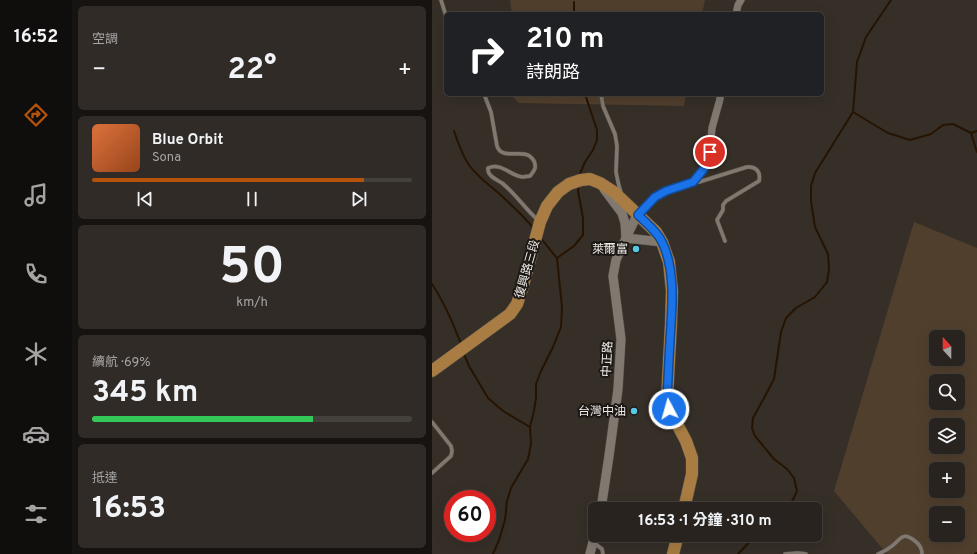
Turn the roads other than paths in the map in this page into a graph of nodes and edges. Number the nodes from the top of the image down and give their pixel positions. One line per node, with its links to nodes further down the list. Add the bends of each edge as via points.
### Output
1 (441, 0): 3 (lane)
2 (741, 0): 4 (street)
3 (445, 12)
4 (736, 12)
5 (485, 96): 12 (lane, via 499,150 530,156 535,167 530,176 522,177 497,166 488,168 488,173 516,196)
6 (601, 96): 10 (lane, via 615,134 616,172)
7 (720, 96): 8 (street, via 707,165)
8 (693, 182): 11 (street, via 655,197); 14 (lane, via 747,167 756,168 759,181 723,205 717,220)
9 (600, 183): 10 (main road); 12 (main road, 復興路三段, via 590,179 569,184 558,192 547,206); 13 (street, via 622,213)
10 (624, 202): 11 (main road)
11 (638, 215): 13 (street, 中正路); 15 (main road, via 656,232)
12 (540, 222): 16 (main road, 復興路三段, via 522,290 510,314)
13 (626, 238): 15 (street); 21 (street, 中正路, via 616,260 613,276 621,339 618,389)
14 (725, 241)
15 (662, 242): 22 (main road, via 669,262 672,291 667,398 669,409 692,458 692,474)
16 (432, 371)
17 (432, 422): 18 (lane)
18 (436, 428): 19 (lane); 20 (lane, via 451,446 452,451 451,456)
19 (432, 432)
20 (432, 473)
21 (602, 502)
22 (686, 502)
23 (593, 542): 26 (street)
24 (597, 542): 27 (lane)
25 (676, 542): 28 (main road)
26 (590, 554)
27 (602, 554)
28 (673, 554)
29 (785, 554): 30 (lane)
30 (806, 554)
31 (878, 554): 32 (lane, via 904,536 908,536 920,546)
32 (922, 554)

